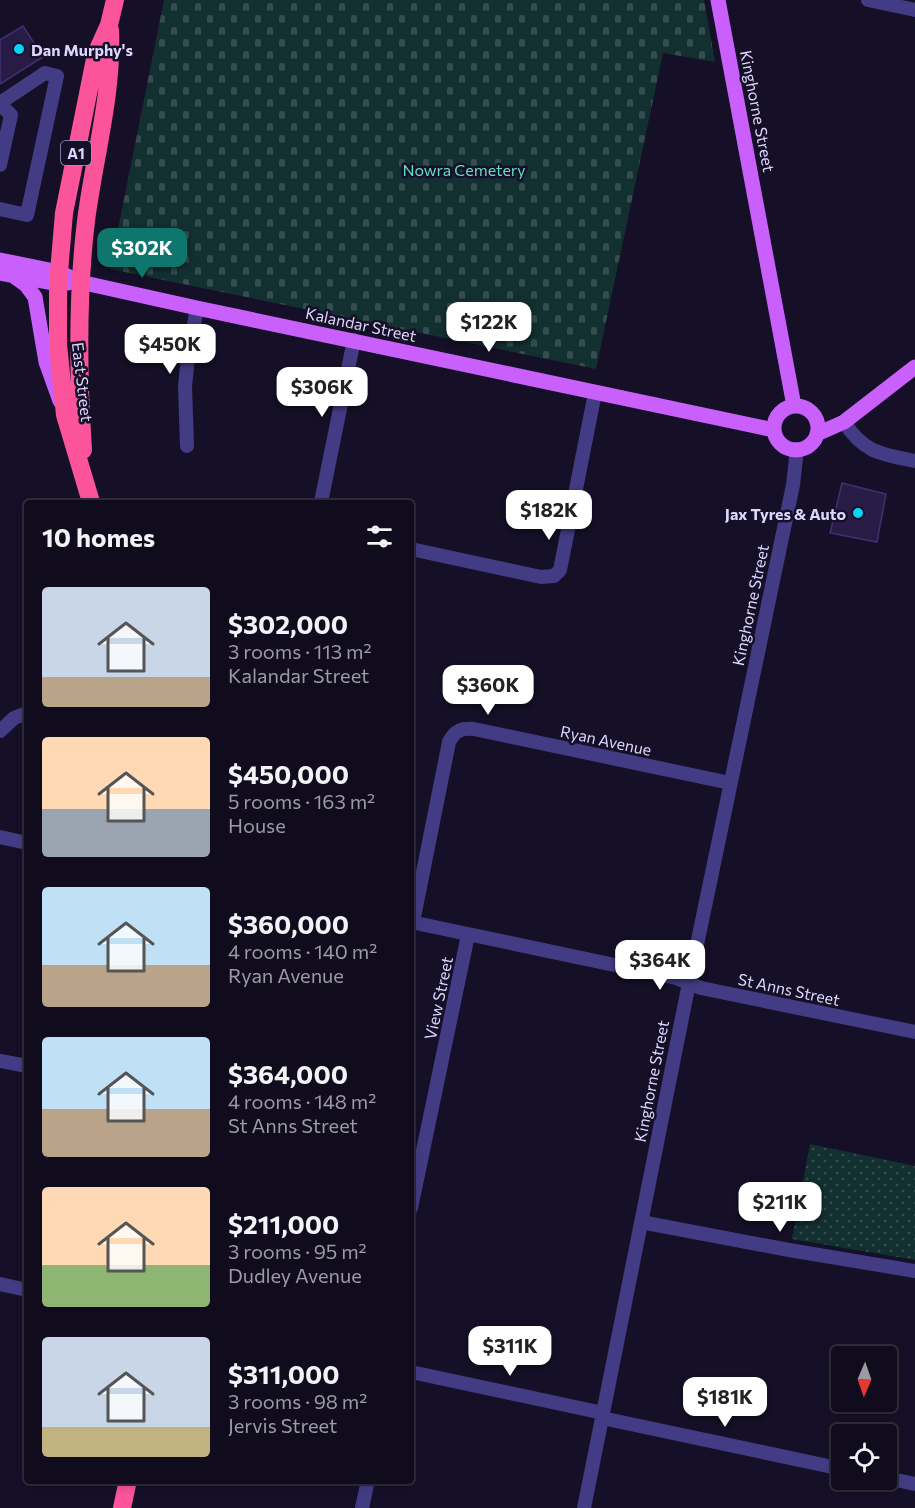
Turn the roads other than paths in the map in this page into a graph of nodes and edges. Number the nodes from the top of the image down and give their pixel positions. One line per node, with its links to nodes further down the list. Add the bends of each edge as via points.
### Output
1 (115, 0): 5 (highway, A1)
2 (718, 0): 17 (main road, Kinghorne Street)
3 (868, 0): 4 (street)
4 (915, 10)
5 (109, 25): 11 (highway, A1, via 96,54 68,191); 12 (highway, A1, via 111,58)
6 (0, 104): 7 (street, via 11,115); 8 (street, via 45,73 57,76 27,215)
7 (0, 165)
8 (0, 209)
9 (0, 260): 11 (main road, Kalandar Street)
10 (6, 274): 11 (main road, Kalandar Street); 18 (main road, via 26,285 35,297 46,362)
11 (58, 278): 12 (main road, Kalandar Street); 18 (highway, East Street / A1, via 58,344)
12 (80, 282): 13 (main road, Kalandar Street); 25 (highway, East Street / A1, via 80,410)
13 (197, 308): 14 (main road, Kalandar Street); 22 (street, via 185,386)
14 (354, 340): 16 (main road, Kalandar Street); 27 (street)
15 (915, 367): 19 (main road)
16 (595, 393): 20 (main road, Kalandar Street); 28 (street, via 560,570 554,576 541,577)
17 (794, 406): 20 (main road, via 777,417); 21 (main road, via 811,411 817,422)
18 (65, 415): 25 (highway, East Street / A1)
19 (844, 422): 21 (main road); 24 (street, via 869,449)
20 (774, 430): 23 (main road, via 780,442)
21 (817, 434): 23 (main road, via 810,445)
22 (187, 446)
23 (797, 449): 31 (street, Kinghorne Street, via 793,485)
24 (915, 461)
25 (86, 482): 26 (highway, East Street / A1)
26 (90, 500)
27 (321, 500)
28 (414, 550)
29 (24, 714): 30 (street)
30 (0, 731)
31 (730, 783): 34 (street, Ryan Avenue, via 463,729 449,742); 37 (street, Kinghorne Street)
32 (0, 837): 33 (street)
33 (24, 842)
34 (414, 912)
35 (414, 922): 36 (street, St Anns Street)
36 (468, 935): 37 (street, St Anns Street); 41 (street, View Street)
37 (688, 983): 38 (street, St Anns Street); 42 (street, Kinghorne Street)
38 (915, 1032)
39 (0, 1061): 40 (street)
40 (24, 1065)
41 (414, 1195)
42 (641, 1222): 43 (street); 47 (street, Kinghorne Street)
43 (915, 1271)
44 (0, 1284): 45 (street)
45 (24, 1289)
46 (414, 1373): 47 (street)
47 (602, 1415): 48 (street); 55 (street, Kinghorne Street)
48 (831, 1467)
49 (897, 1480): 52 (street)
50 (127, 1484): 53 (highway)
51 (367, 1484): 54 (street)
52 (915, 1484)
53 (122, 1508)
54 (362, 1508)
55 (584, 1508)

